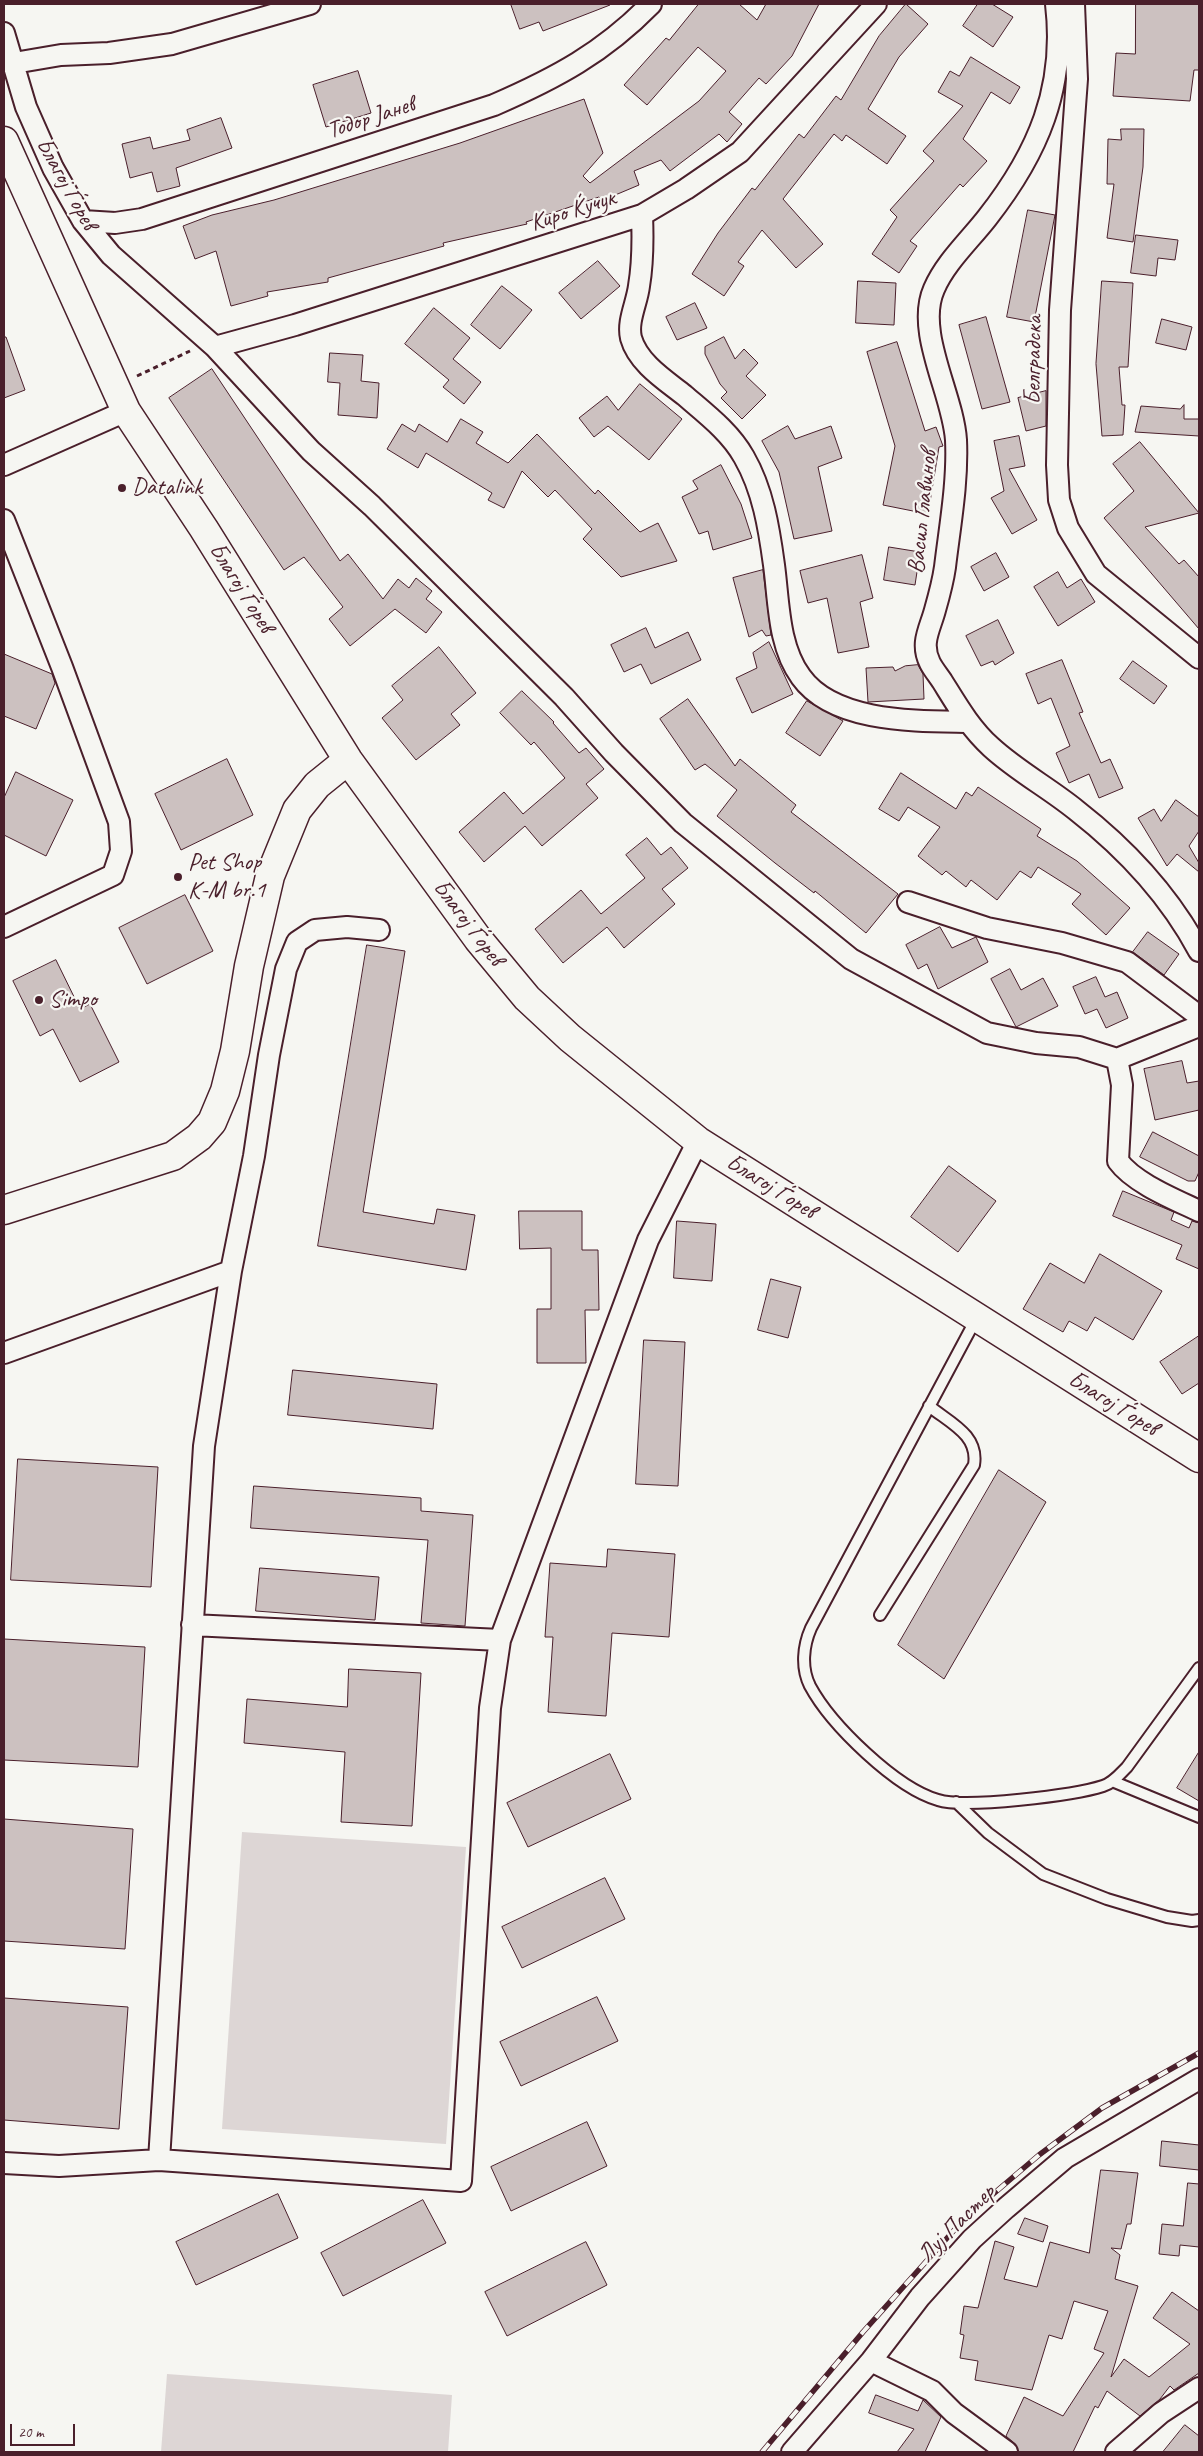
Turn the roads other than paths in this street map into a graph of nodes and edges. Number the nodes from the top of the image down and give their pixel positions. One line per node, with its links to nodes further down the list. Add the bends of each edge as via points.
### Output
1 (310, 4): 7 (street, via 172,44)
2 (650, 4): 10 (street, Тодор Јанев, via 589,57 547,82 494,105 142,219 114,223)
3 (876, 4): 9 (street, Киро Ќучук, via 740,152)
4 (1056, 4): 16 (street, Васил Главинов, via 1058,56 1052,95 1034,148 995,208 942,273 928,308 930,333 956,438 954,500 944,574 925,650 930,664)
5 (1074, 4): 15 (street, Белградска, via 1077,79 1060,310 1059,500 1068,528 1096,574)
6 (4, 33): 7 (street, Благој Ѓорев)
7 (14, 63): 10 (street, Благој Ѓорев, via 26,107 53,168)
8 (4, 141): 12 (main road, Благој Ѓорев)
9 (642, 215): 11 (street, Киро Ќучук, via 295,325); 16 (street, via 643,252 630,325 631,338 656,375 729,434 744,457 764,503 786,648 801,678 819,694 870,716 904,721)
10 (83, 221): 11 (street, Благој Ѓорев, via 111,255)
11 (212, 345): 24 (street, Благој Ѓорев, via 311,451 372,506 558,691 684,823 851,959 987,1033 1036,1043 1079,1047)
12 (121, 399): 13 (street); 17 (main road, Благој Ѓорев)
13 (4, 465)
14 (4, 520): 19 (street, via 119,822 121,851 113,875)
15 (1199, 658)
16 (967, 722): 21 (street, Васил Главинов, via 992,748 1116,844 1176,912)
17 (348, 760): 25 (main road, Благој Ѓорев, via 478,939 527,998 570,1038); 26 (main road, via 317,786 297,810 270,876 249,966 226,1091 212,1122 199,1137 173,1156)
18 (908, 902): 22 (street, via 987,928 1062,943 1127,962)
19 (4, 927)
20 (379, 930): 28 (street, via 348,927 315,930 297,942 286,969)
21 (1199, 951)
22 (1199, 1016)
23 (1199, 1026): 24 (street)
24 (1117, 1059): 27 (street, via 1122,1085 1118,1161 1124,1169 1155,1189)
25 (698, 1141): 29 (main road, Благој Ѓорев); 35 (street, via 648,1240)
26 (4, 1210)
27 (1199, 1211)
28 (231, 1271): 30 (street); 34 (street, via 204,1446)
29 (977, 1317): 31 (lane); 32 (main road, Благој Ѓорев)
30 (4, 1353)
31 (929, 1406): 33 (lane, via 971,1440 976,1455 974,1466); 38 (lane, via 804,1642 805,1668 810,1685 852,1740 899,1781 938,1801)
32 (1199, 1458)
33 (880, 1615)
34 (192, 1625): 35 (street); 42 (street)
35 (500, 1640): 42 (street, via 490,1708 460,2182)
36 (1199, 1668): 37 (lane, via 1127,1767)
37 (1112, 1781): 38 (lane, via 1104,1786 1054,1795); 39 (lane)
38 (956, 1802): 40 (lane, via 988,1833 1043,1874 1107,1899 1158,1914)
39 (1199, 1817)
40 (1199, 1920)
41 (1199, 2079): 44 (street, Луј Пастер, via 1065,2158 1006,2208 920,2297)
42 (159, 2160): 43 (street, via 59,2166)
43 (4, 2163)
44 (871, 2360): 46 (street, Луј Пастер); 47 (street, via 932,2391 954,2413)
45 (1199, 2388): 48 (street, via 1161,2413)
46 (792, 2452)
47 (1007, 2452)
48 (1116, 2452)

